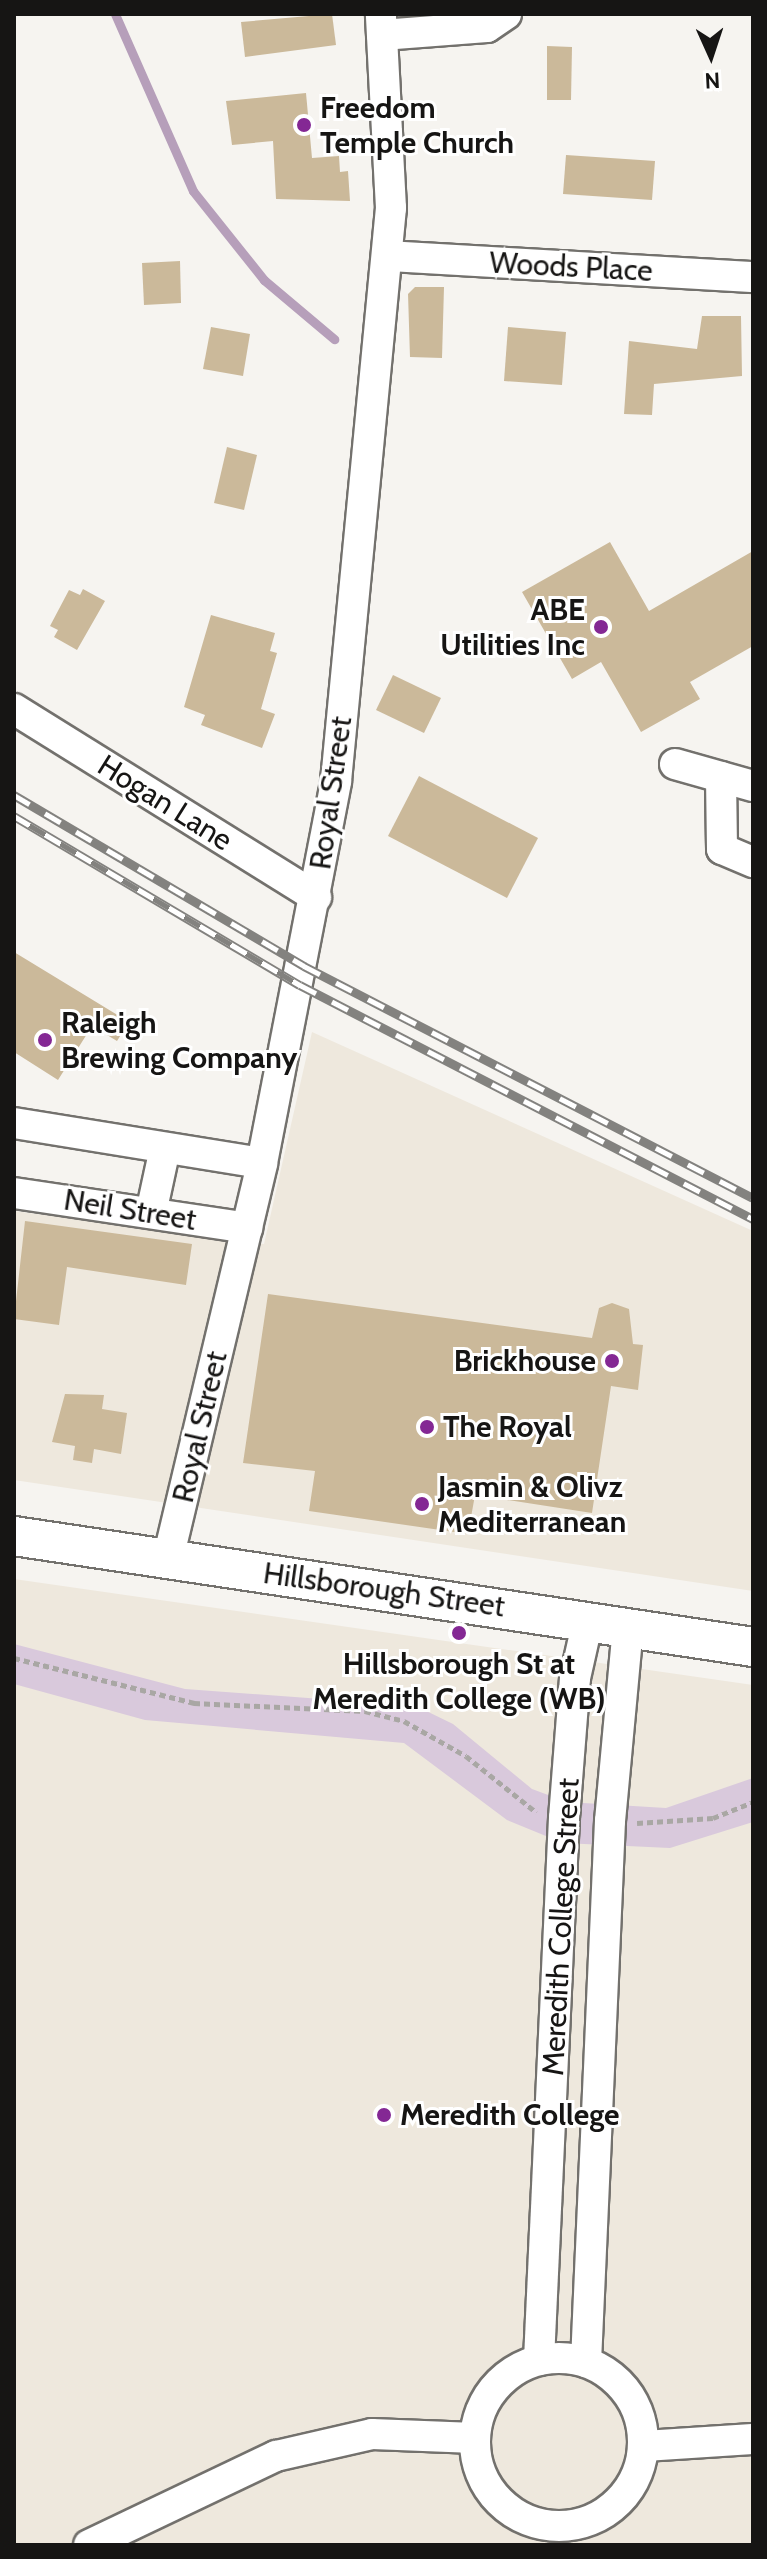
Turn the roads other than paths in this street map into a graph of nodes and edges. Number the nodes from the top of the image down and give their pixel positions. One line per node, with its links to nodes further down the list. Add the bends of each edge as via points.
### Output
1 (506, 14): 2 (street, via 487,27)
2 (382, 24): 3 (street, Royal Street, via 392,159)
3 (388, 256): 4 (street, Woods Place); 10 (street, Royal Street, via 336,781)
4 (753, 277)
5 (14, 709): 10 (street, Hogan Lane)
6 (675, 764): 7 (street)
7 (721, 777): 8 (street); 9 (street, via 722,849)
8 (753, 786)
9 (753, 862)
10 (316, 897): 13 (street, Royal Street)
11 (14, 1123): 12 (street)
12 (165, 1148): 13 (street); 15 (street)
13 (262, 1163): 16 (street, Royal Street)
14 (14, 1193): 15 (street, Neil Street)
15 (151, 1213): 16 (street, Neil Street)
16 (247, 1228): 18 (street, Royal Street)
17 (14, 1536): 18 (main road, Hillsborough Street)
18 (168, 1559): 19 (main road, Hillsborough Street)
19 (588, 1620): 20 (main road, Hillsborough Street); 22 (street, Meredith College Street, via 575,1678 564,1818)
20 (628, 1626): 21 (main road, Hillsborough Street); 23 (street, Meredith College Street, via 614,1748)
21 (753, 1647)
22 (547, 2236): 23 (street); 24 (street, Meredith College Street)
23 (593, 2238): 25 (street, Meredith College Street)
24 (539, 2360): 25 (street); 26 (street, via 494,2388)
25 (586, 2362): 28 (street, via 629,2394)
26 (475, 2438): 29 (street, via 490,2491); 31 (street, via 372,2434 276,2456)
27 (753, 2439): 28 (street)
28 (644, 2446): 30 (street, via 624,2497)
29 (536, 2534): 30 (street)
30 (576, 2535)
31 (89, 2545)

